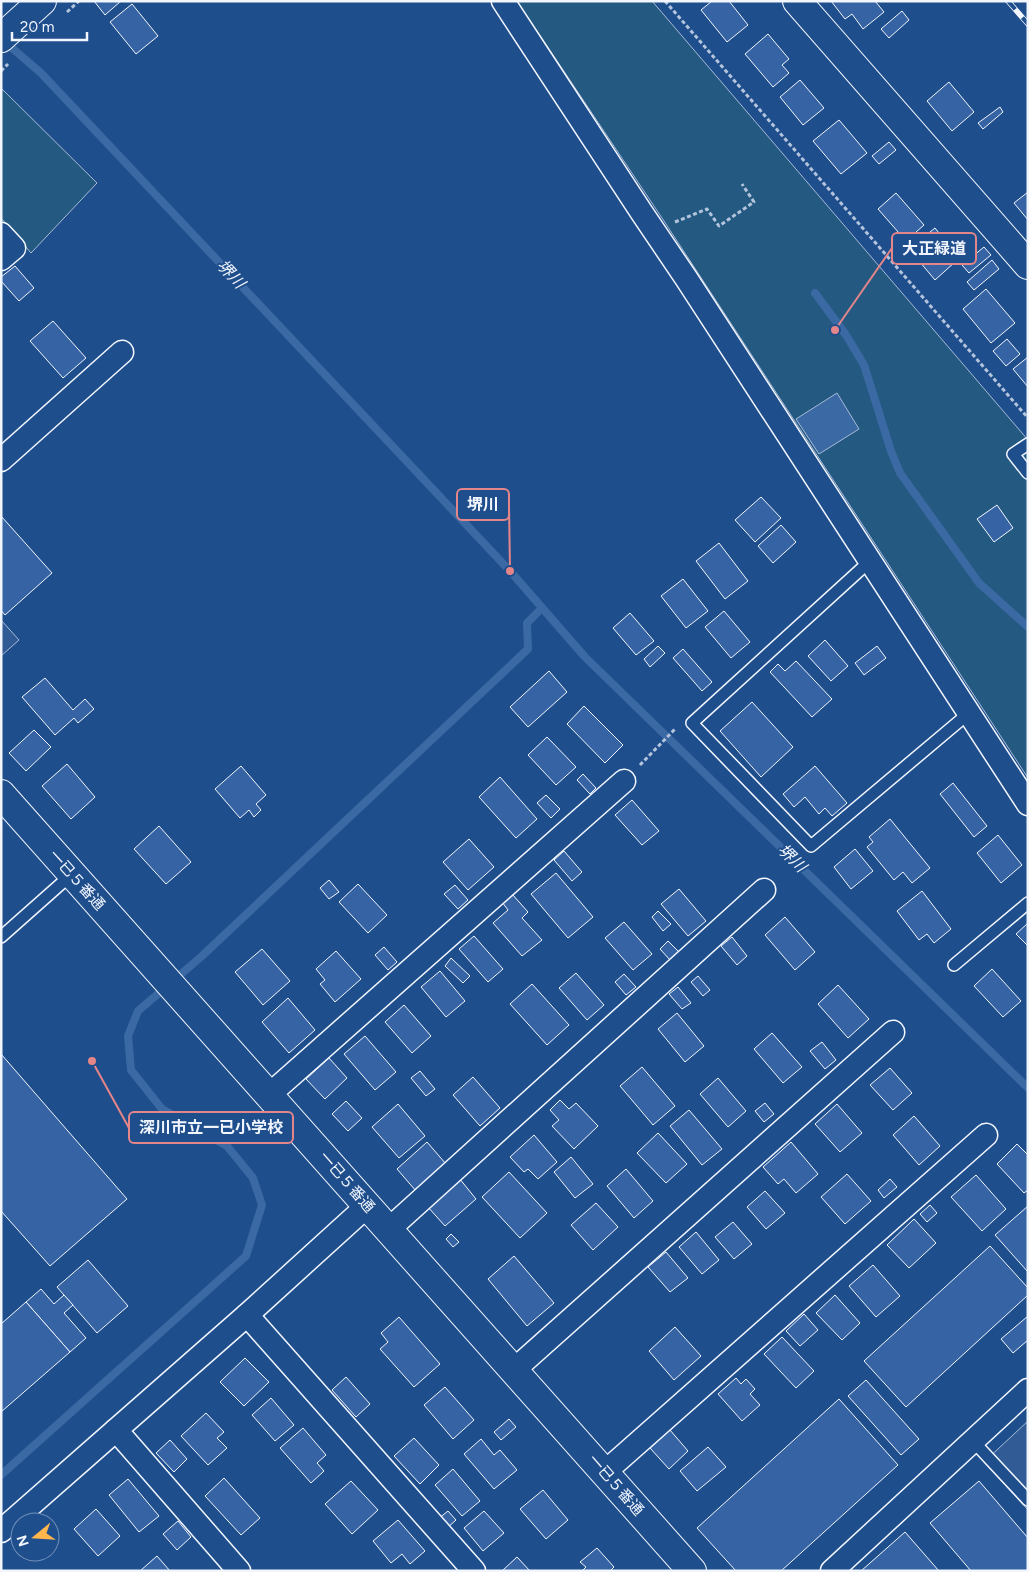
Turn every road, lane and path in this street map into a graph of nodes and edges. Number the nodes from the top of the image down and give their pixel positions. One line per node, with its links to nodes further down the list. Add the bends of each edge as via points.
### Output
1 (42, 1): 5 (street)
2 (503, 1): 16 (street)
3 (665, 1): 12 (path)
4 (797, 1): 10 (street)
5 (8, 31)
6 (742, 184): 7 (path, via 754,202 719,226 707,209 674,223)
7 (677, 231)
8 (1, 234): 9 (street, via 14,248)
9 (1, 258)
10 (1028, 265)
11 (122, 352): 14 (street)
12 (1028, 418)
13 (1028, 444): 15 (lane, via 1013,454)
14 (1, 460)
15 (1028, 473)
16 (870, 561): 17 (street); 17 (lane, via 692,723 811,846)
17 (969, 713): 22 (street)
18 (682, 723): 19 (path)
19 (652, 752)
20 (624, 780): 29 (street)
21 (1, 794): 23 (street, 一已５番通)
22 (1028, 804)
23 (72, 874): 26 (lane); 29 (street, 一已５番通)
24 (764, 890): 32 (street)
25 (1028, 903): 27 (lane)
26 (1, 937)
27 (954, 965)
28 (893, 1032): 34 (street)
29 (269, 1095): 31 (street, 一已５番通)
30 (986, 1135): 38 (street)
31 (367, 1206): 32 (street, 一已５番通); 33 (street)
32 (388, 1230): 34 (street, 一已５番通)
33 (247, 1316): 36 (street); 42 (street)
34 (514, 1370): 38 (street, 一已５番通)
35 (1025, 1400): 37 (street)
36 (116, 1430): 40 (street); 41 (street)
37 (973, 1440): 39 (lane); 44 (street)
38 (605, 1472): 43 (street, 一已５番通)
39 (1028, 1500)
40 (1, 1531)
41 (239, 1571)
42 (474, 1571)
43 (692, 1571)
44 (832, 1571)

